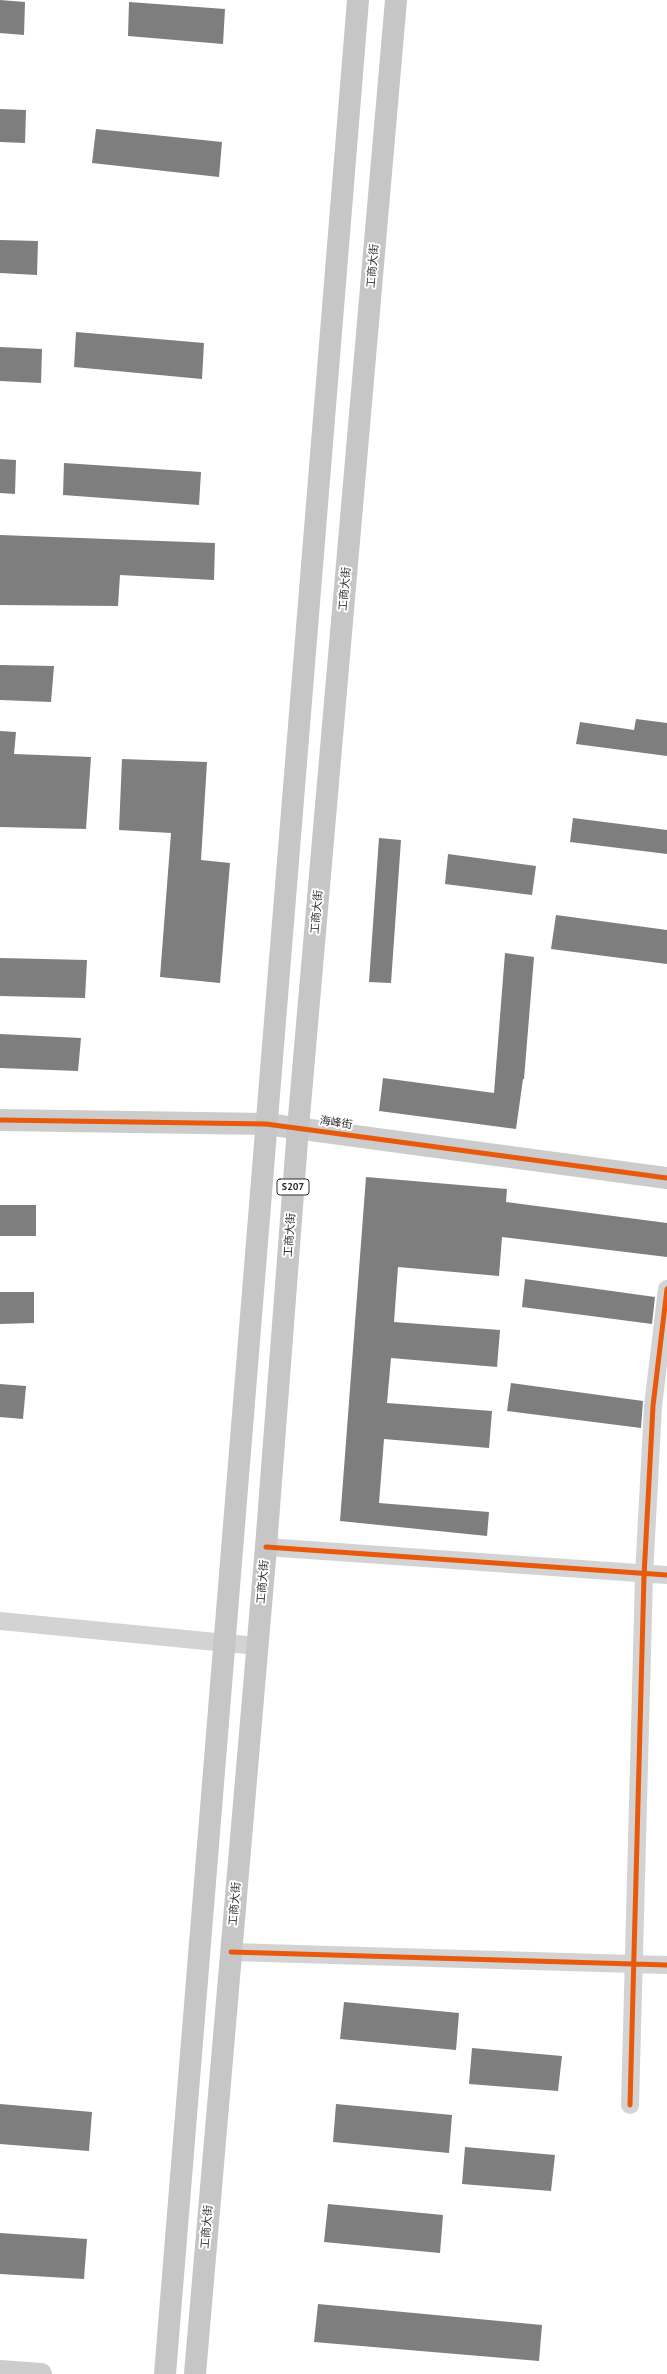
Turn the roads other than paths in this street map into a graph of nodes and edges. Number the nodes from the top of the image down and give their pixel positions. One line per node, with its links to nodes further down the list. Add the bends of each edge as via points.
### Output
1 (358, 0): 4 (main road, S207)
2 (396, 0): 5 (main road, 工商大街 / S207)
3 (0, 1120): 4 (street, 海峰街)
4 (266, 1124): 5 (street, 海峰街); 11 (main road, S207)
5 (298, 1128): 6 (street, 海峰街); 8 (main road, 工商大街 / S207)
6 (667, 1178)
7 (667, 1289): 14 (street, via 653,1406 644,1576)
8 (266, 1546): 9 (street); 12 (main road, 工商大街 / S207)
9 (667, 1575)
10 (0, 1621): 11 (street)
11 (224, 1644): 12 (street); 19 (main road, S207)
12 (257, 1646): 13 (main road, 工商大街 / S207)
13 (231, 1952): 14 (street); 20 (main road, 工商大街 / S207)
14 (633, 1964): 15 (street); 16 (street)
15 (667, 1965)
16 (630, 2105)
17 (0, 2371): 18 (street)
18 (41, 2374)
19 (165, 2374)
20 (194, 2374)

